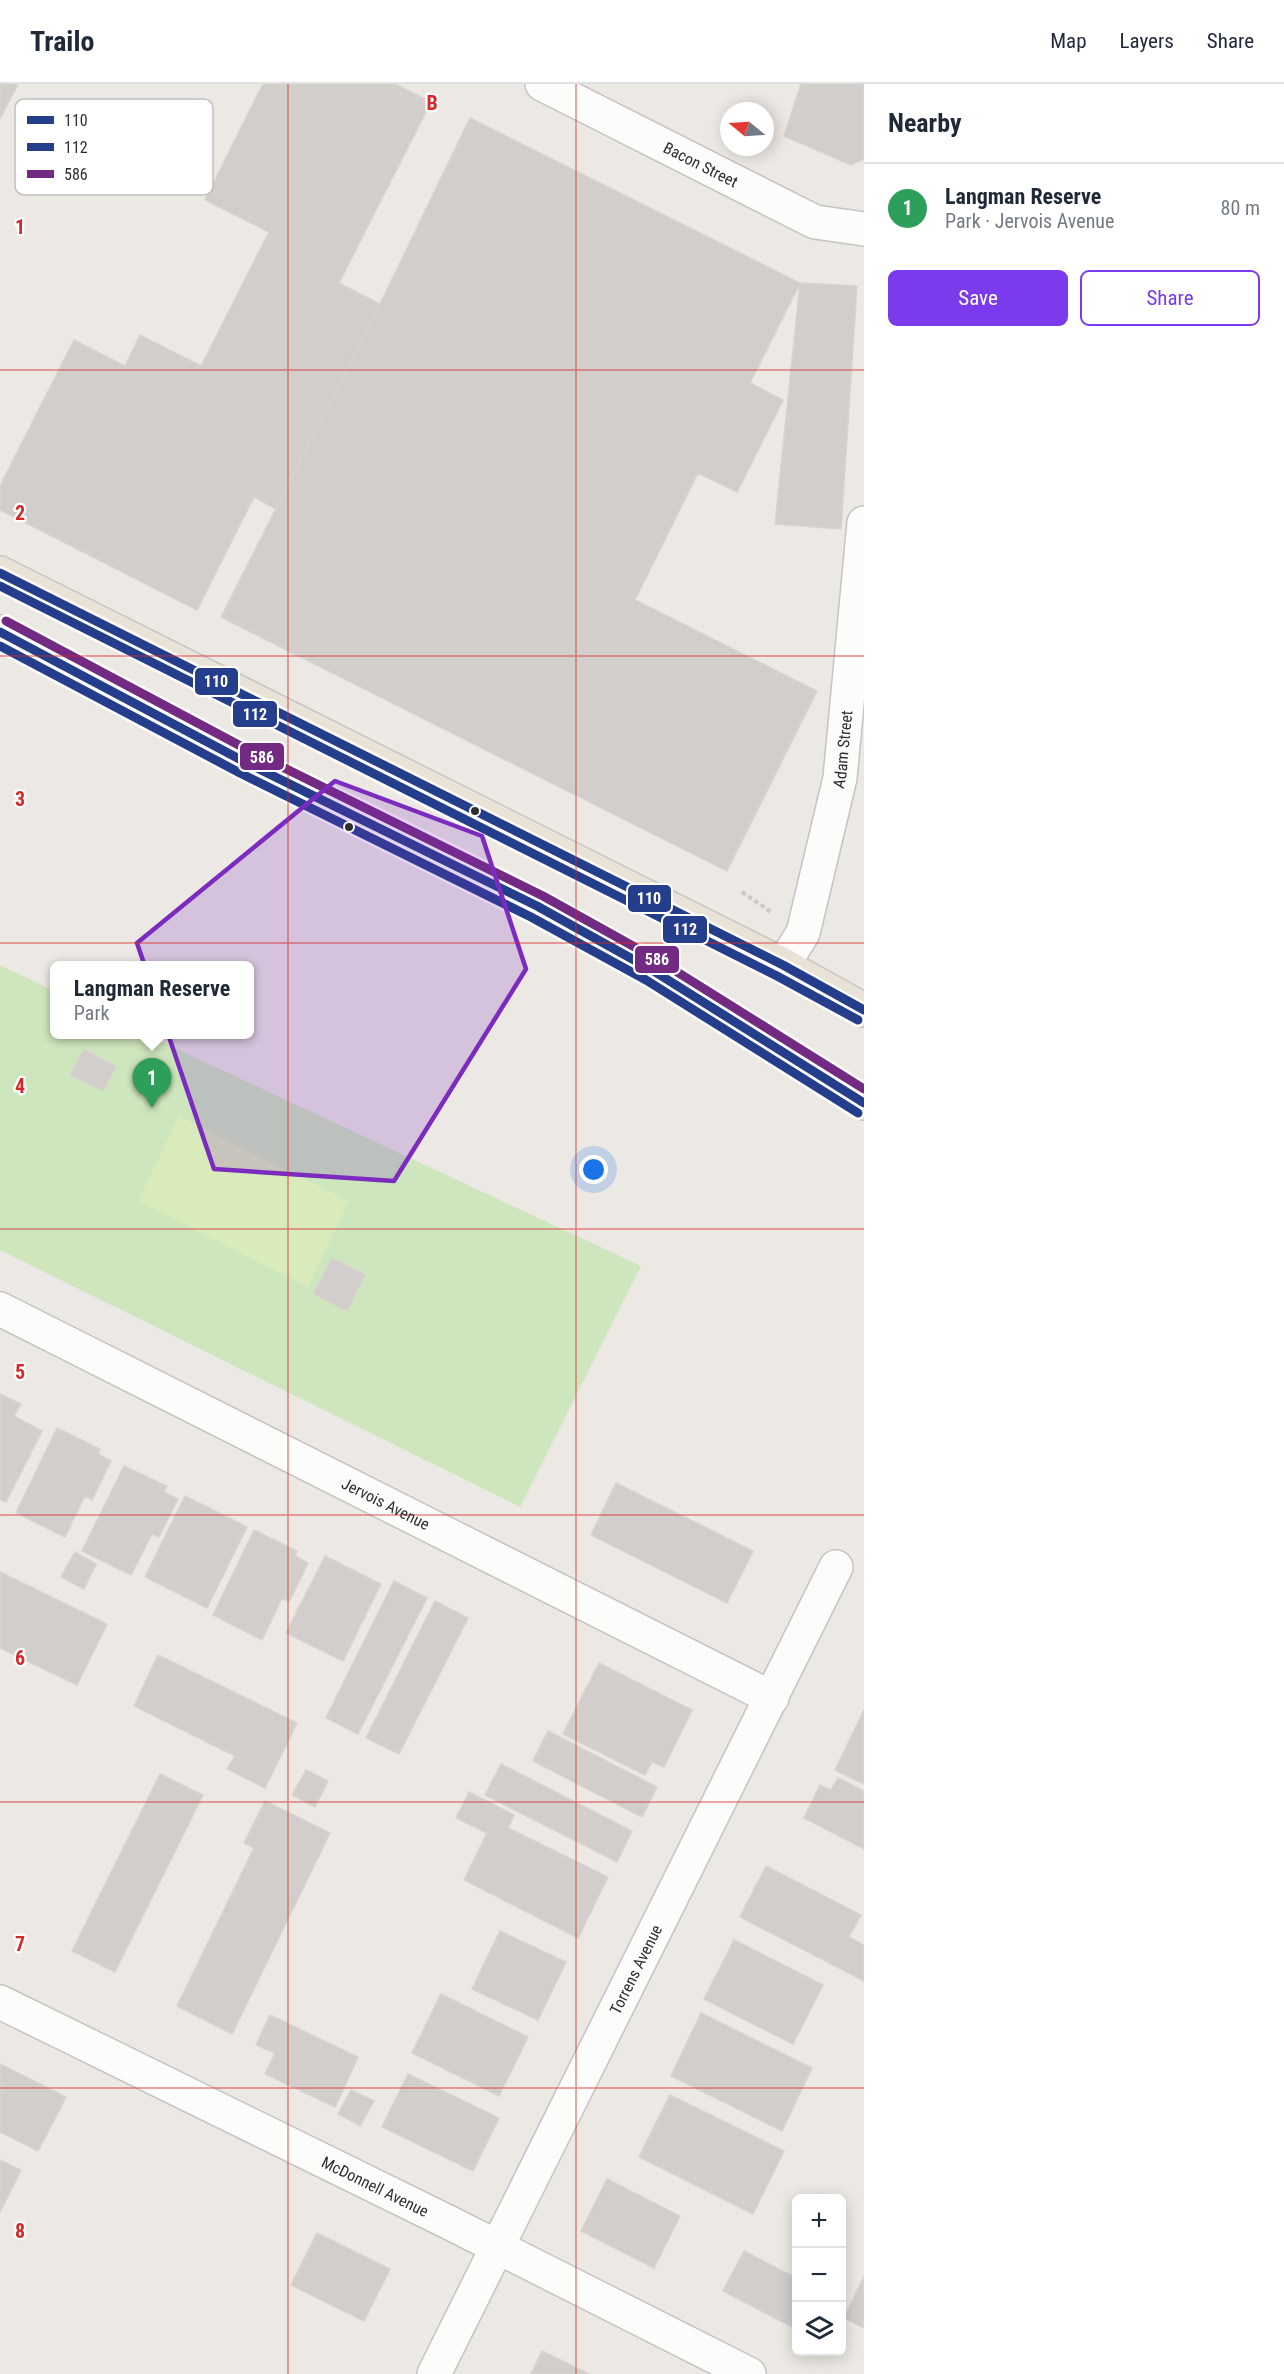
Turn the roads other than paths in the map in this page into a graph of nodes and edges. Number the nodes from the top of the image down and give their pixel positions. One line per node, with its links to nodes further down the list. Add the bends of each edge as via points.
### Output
1 (542, 84): 2 (street, Bacon Street, via 816,222)
2 (864, 229)
3 (864, 523): 6 (street, Adam Street, via 840,778 803,933)
4 (0, 573): 6 (highway)
5 (0, 632): 8 (highway, via 245,762 537,906 652,970)
6 (783, 965): 7 (highway)
7 (864, 1010)
8 (864, 1103)
9 (0, 1309): 11 (street, Jervois Avenue)
10 (836, 1567): 11 (street, Torrens Avenue)
11 (772, 1698): 13 (street, Torrens Avenue)
12 (0, 2002): 13 (street, McDonnell Avenue)
13 (497, 2248): 14 (street, Torrens Avenue); 15 (street, McDonnell Avenue)
14 (434, 2374)
15 (749, 2374)

